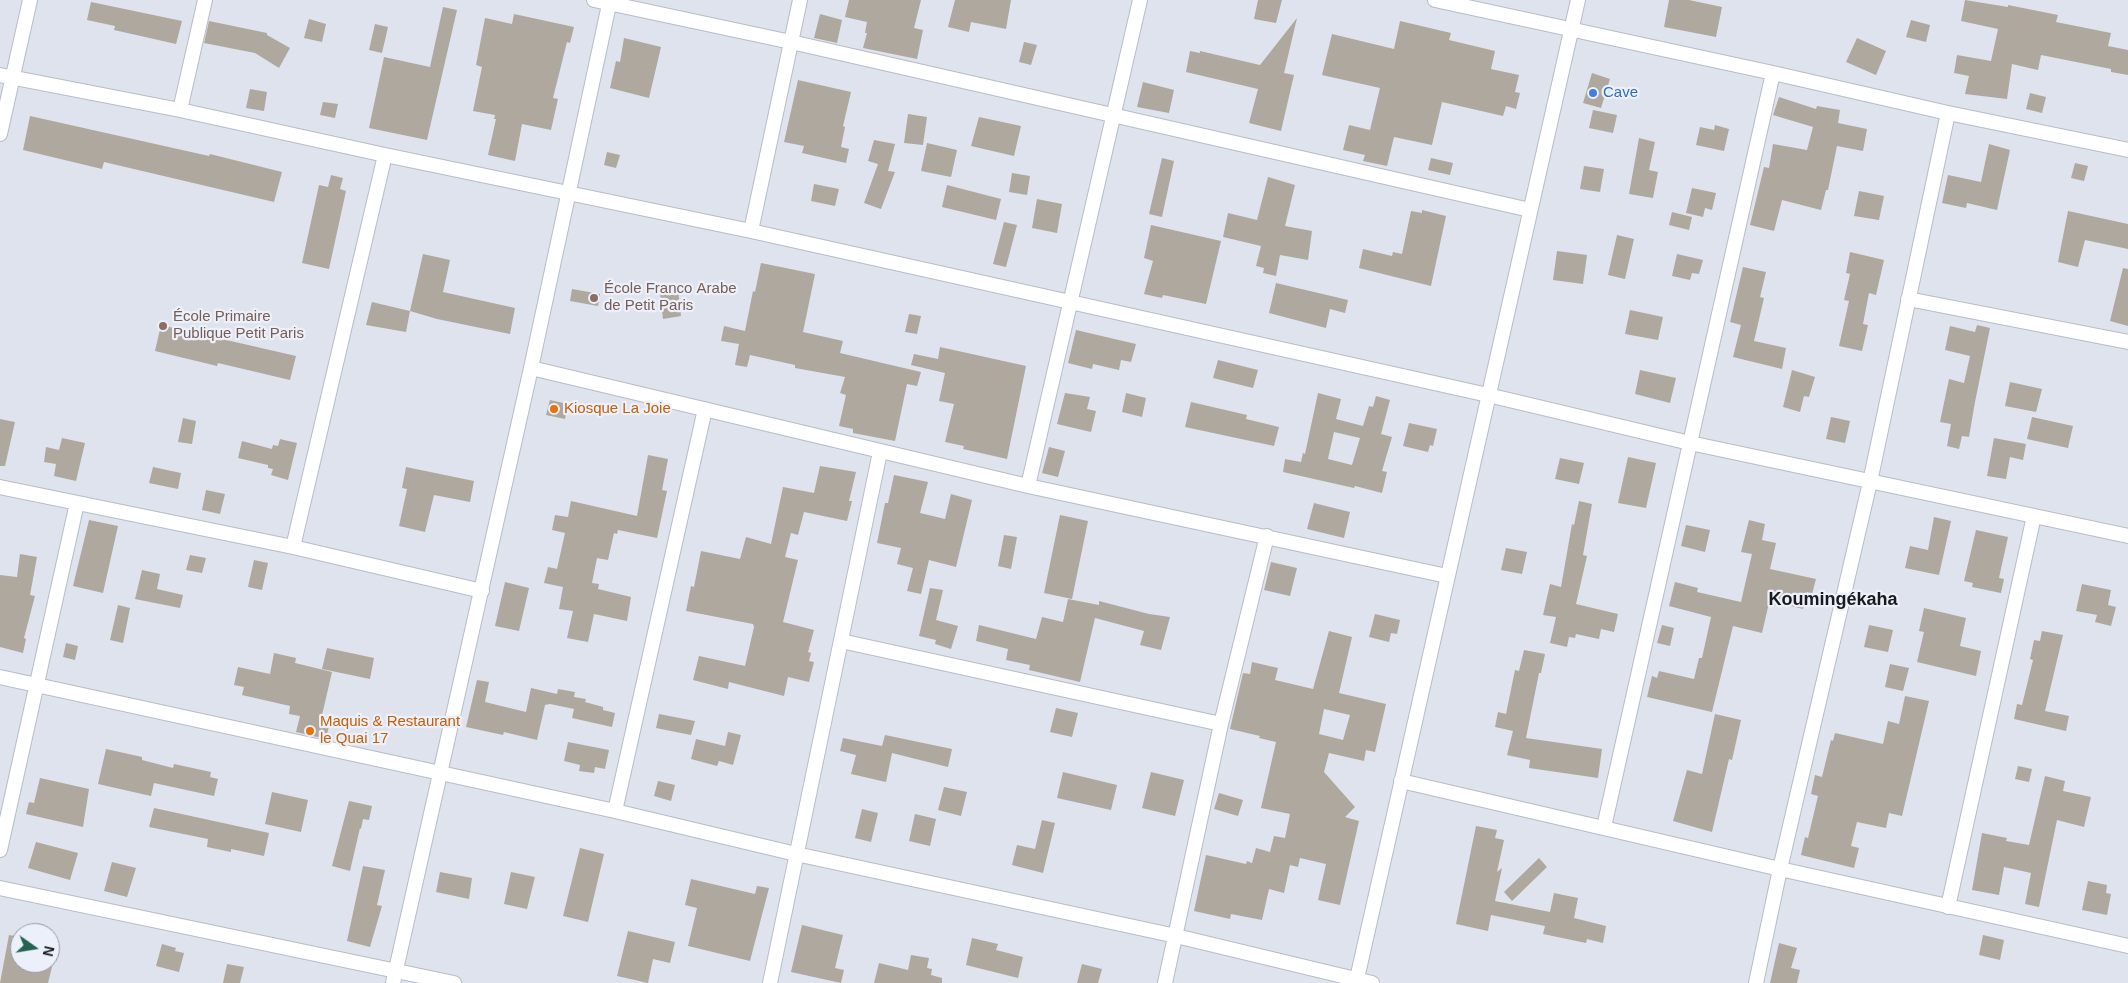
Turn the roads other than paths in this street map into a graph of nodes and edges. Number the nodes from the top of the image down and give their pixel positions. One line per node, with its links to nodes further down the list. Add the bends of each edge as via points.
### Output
1 (30, 0): 12 (street)
2 (204, 0): 13 (street)
3 (594, 0): 8 (street)
4 (800, 0): 10 (street)
5 (1140, 0): 15 (street)
6 (1435, 0): 9 (street)
7 (1578, 0): 9 (street)
8 (610, 2): 10 (street); 19 (street)
9 (1571, 28): 11 (street); 20 (street)
10 (791, 42): 15 (street); 21 (street)
11 (1773, 73): 14 (street); 28 (street)
12 (6, 77): 13 (street); 16 (street)
13 (180, 110): 18 (street)
14 (1948, 113): 17 (street); 22 (street)
15 (1114, 115): 20 (street); 23 (street)
16 (0, 134)
17 (2128, 150)
18 (385, 155): 19 (street); 37 (street)
19 (568, 194): 21 (street); 25 (street)
20 (1530, 210): 26 (street)
21 (751, 231): 23 (street)
22 (1908, 299): 24 (street); 30 (street)
23 (1069, 303): 26 (street); 31 (street)
24 (2128, 342)
25 (531, 368): 27 (street); 39 (street)
26 (1488, 395): 28 (street); 38 (street)
27 (705, 409): 29 (street); 46 (street)
28 (1690, 443): 30 (street); 47 (street)
29 (880, 452): 31 (street); 40 (street)
30 (1870, 482): 34 (street); 50 (street)
31 (1028, 486): 35 (street)
32 (0, 487): 33 (street)
33 (78, 504): 37 (street); 42 (street)
34 (2034, 516): 36 (street); 52 (street)
35 (1267, 536): 38 (street); 43 (street)
36 (2128, 536)
37 (293, 547): 39 (street)
38 (1447, 576): 45 (street)
39 (482, 590): 44 (street)
40 (841, 641): 43 (street); 49 (street)
41 (0, 677): 42 (street)
42 (37, 685): 44 (street); 48 (street)
43 (1221, 724): 53 (street)
44 (441, 773): 46 (street); 55 (street)
45 (1401, 781): 47 (street); 56 (street)
46 (615, 811): 49 (street)
47 (1604, 827): 50 (street)
48 (0, 850)
49 (796, 854): 53 (street); 58 (street)
50 (1780, 869): 52 (street); 61 (street)
51 (0, 888): 55 (street)
52 (1948, 907): 54 (street)
53 (1176, 936): 56 (street); 59 (street)
54 (2128, 946)
55 (394, 977): 57 (street)
56 (1357, 981): 60 (street)
57 (454, 983)
58 (770, 983)
59 (1166, 983)
60 (1372, 983)
61 (1756, 983)

